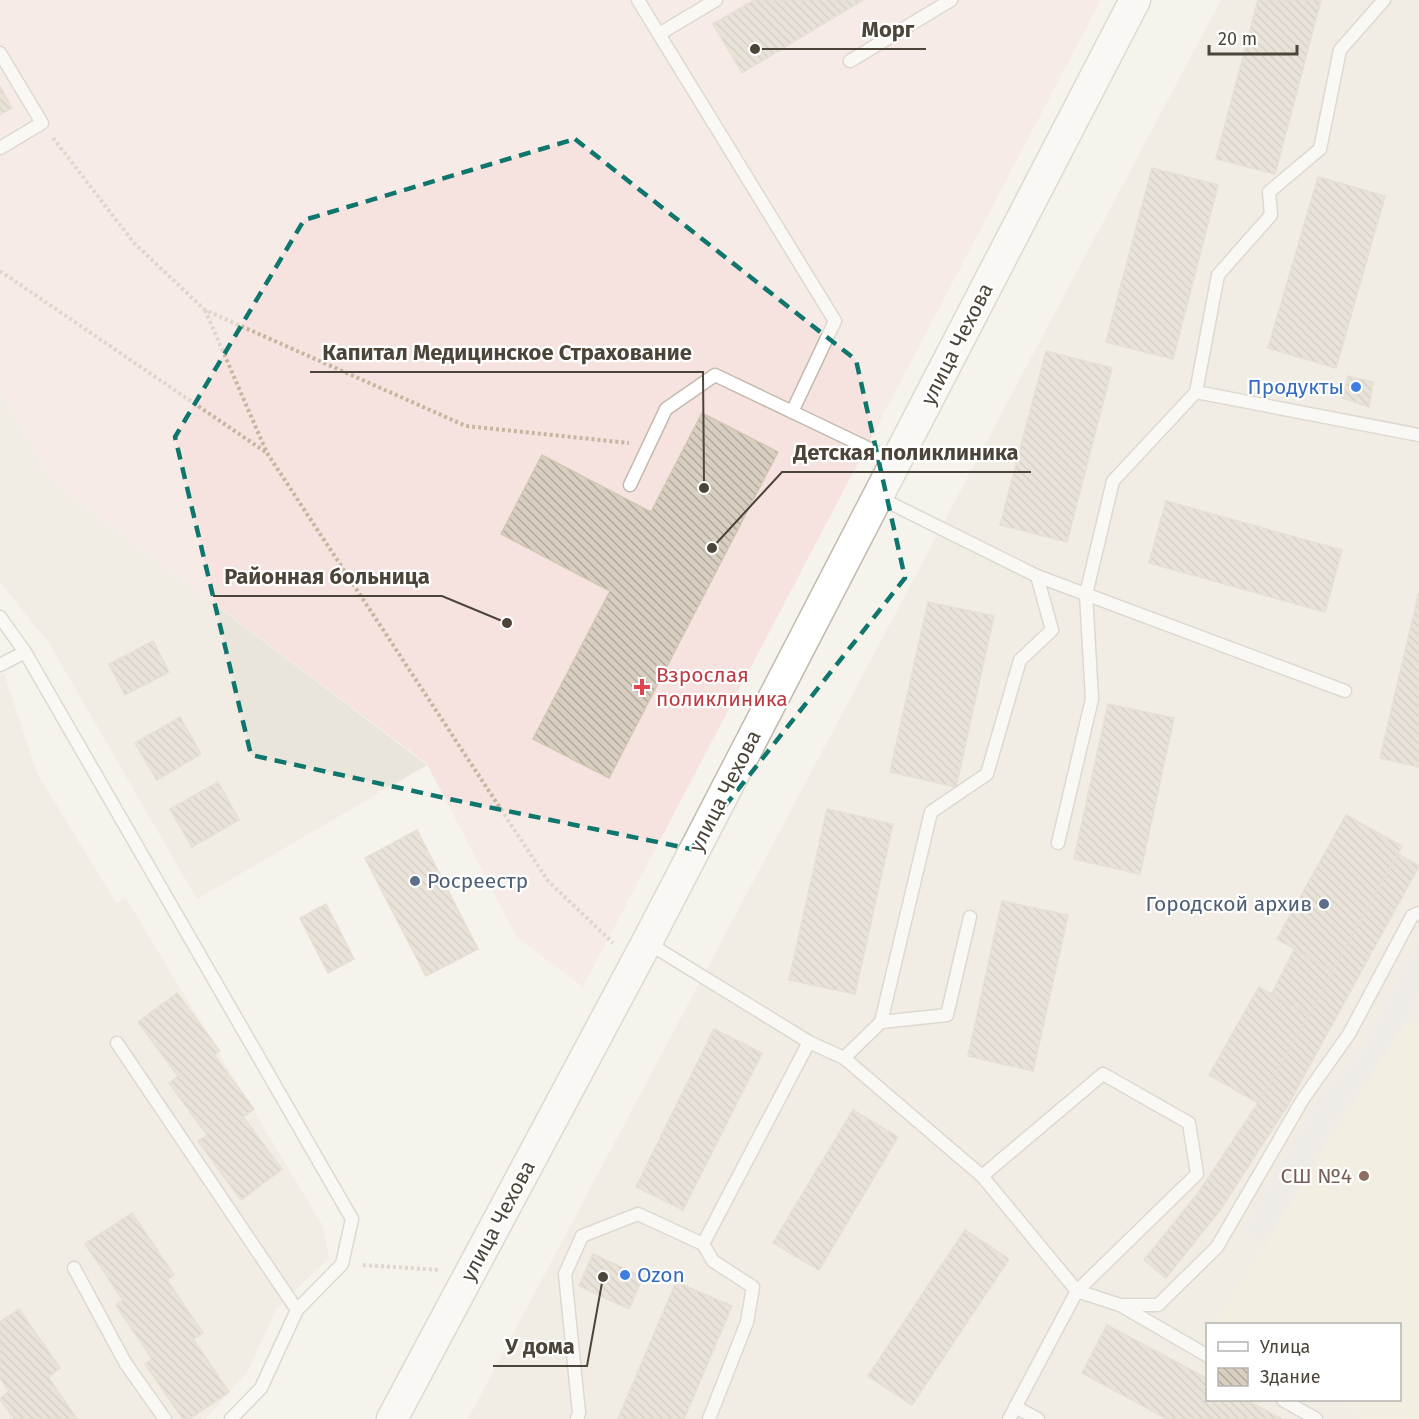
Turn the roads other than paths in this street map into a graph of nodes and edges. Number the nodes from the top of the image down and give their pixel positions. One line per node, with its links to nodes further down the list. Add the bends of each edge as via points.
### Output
1 (638, 0): 6 (lane)
2 (716, 0): 6 (lane)
3 (951, 0): 8 (lane)
4 (1135, 0): 13 (street, улица Чехова)
5 (1384, 0): 10 (lane, via 1340,50 1320,148 1269,192 1271,215 1218,275)
6 (659, 34): 11 (lane, via 835,321)
7 (0, 53): 9 (lane, via 42,123)
8 (850, 61)
9 (0, 148)
10 (1196, 392): 12 (lane); 17 (lane, via 1113,481)
11 (792, 412): 13 (lane); 14 (lane, via 715,375 666,409)
12 (1419, 435)
13 (896, 461): 15 (street, улица Чехова)
14 (630, 485)
15 (878, 497): 16 (lane); 25 (street, улица Чехова)
16 (1037, 576): 17 (lane); 26 (lane, via 1052,630 1020,660 987,774 932,812)
17 (1086, 594): 21 (lane); 22 (lane, via 1092,699)
18 (0, 617): 19 (lane)
19 (25, 652): 20 (lane); 35 (lane, via 352,1219 342,1264)
20 (0, 665)
21 (1345, 691)
22 (1058, 843)
23 (1419, 912): 34 (lane, via 1412,916 1349,1034 1303,1099 1217,1247 1158,1305)
24 (970, 917): 26 (lane, via 947,1015)
25 (641, 953): 27 (lane); 41 (street, улица Чехова)
26 (881, 1022): 29 (lane)
27 (809, 1042): 29 (lane); 31 (lane)
28 (117, 1043): 35 (lane)
29 (844, 1058): 30 (lane)
30 (982, 1176): 33 (lane); 33 (lane, via 1103,1074 1189,1123 1197,1174)
31 (703, 1244): 42 (lane, via 638,1214 582,1236 565,1274); 43 (lane, via 713,1261 753,1287 747,1322)
32 (74, 1268): 39 (lane, via 126,1364)
33 (1077, 1291): 34 (lane); 38 (lane)
34 (1120, 1305): 36 (lane)
35 (297, 1310): 40 (lane, via 261,1388)
36 (1206, 1355)
37 (1285, 1401): 46 (lane)
38 (1015, 1407): 44 (lane); 45 (lane)
39 (165, 1419)
40 (231, 1419)
41 (392, 1419)
42 (577, 1419)
43 (709, 1419)
44 (1009, 1419)
45 (1038, 1419)
46 (1316, 1419)

